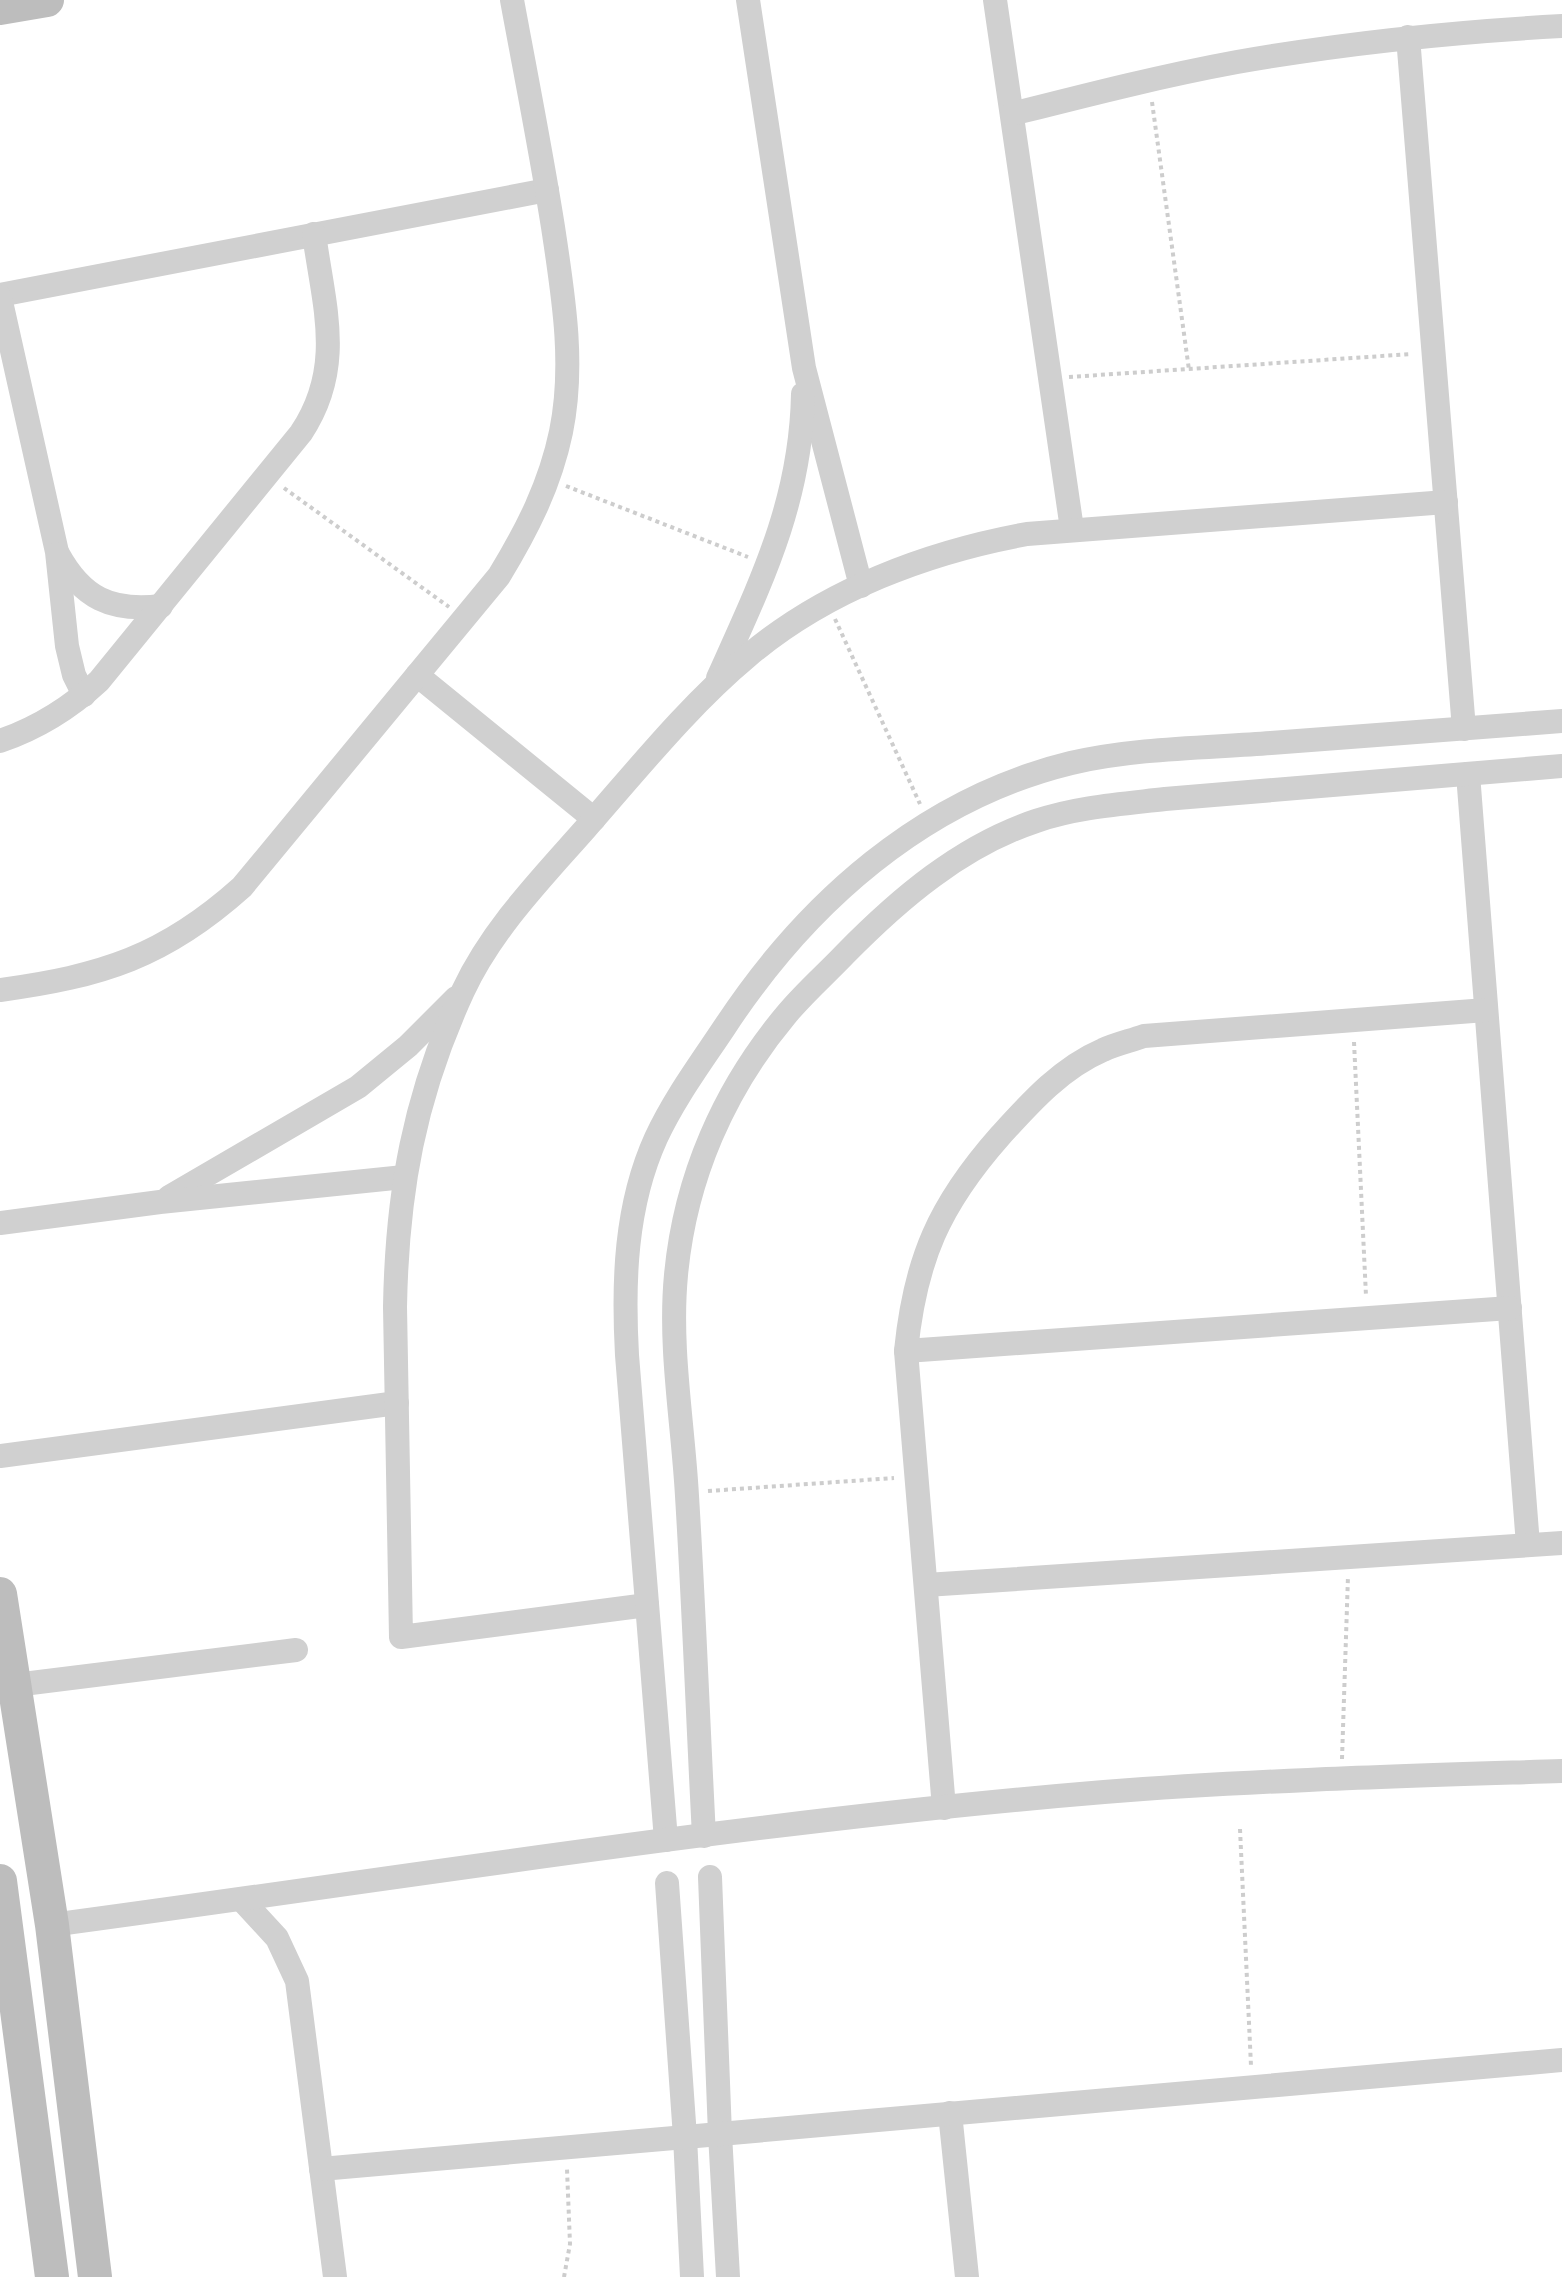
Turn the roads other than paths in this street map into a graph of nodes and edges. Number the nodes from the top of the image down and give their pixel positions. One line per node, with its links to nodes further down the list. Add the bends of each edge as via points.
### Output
1 (47, 0): 5 (street)
2 (512, 0): 9 (street)
3 (748, 0): 12 (street)
4 (995, 0): 8 (street)
5 (0, 8)
6 (1562, 26): 7 (street)
7 (1408, 37): 8 (street, via 1149,80); 13 (street)
8 (1012, 114): 14 (street)
9 (547, 190): 10 (street); 18 (street, via 562,283 567,382 549,479 499,576)
10 (314, 234): 11 (street); 17 (street, via 327,377 313,415)
11 (0, 296): 15 (street)
12 (804, 368): 16 (street); 19 (street, via 792,486 769,565)
13 (1446, 502): 14 (street); 22 (street)
14 (1072, 529): 16 (street, via 982,542)
15 (57, 552): 17 (street, via 69,574 110,604); 20 (street, via 67,646)
16 (861, 586): 19 (street, via 749,655)
17 (161, 606): 20 (street)
18 (417, 675): 26 (street); 27 (street, via 242,887 217,910 128,962 58,982)
19 (714, 686): 26 (street)
20 (84, 695): 23 (street, via 42,723)
21 (1562, 721): 22 (street)
22 (1464, 729): 41 (street, via 1116,755 1032,774 992,789 894,844 850,880 773,961 678,1097 655,1140 628,1243 624,1299)
23 (0, 741)
24 (1562, 766): 25 (street)
25 (1468, 774): 29 (street); 46 (street, via 1100,806 1036,821 976,847 921,884 786,1015 733,1089 704,1149 685,1211 675,1276)
26 (594, 819): 28 (street, via 502,927)
27 (0, 990)
28 (463, 991): 30 (street, via 427,1081); 31 (street, via 358,1087)
29 (1486, 1010): 33 (street); 34 (street, via 1144,1036 1102,1050 1064,1072 970,1170 949,1203 918,1274)
30 (404, 1177): 31 (street); 35 (street, via 396,1264)
31 (160, 1202): 32 (street)
32 (0, 1223)
33 (1510, 1308): 34 (street); 38 (street)
34 (906, 1351): 39 (street)
35 (397, 1403): 36 (street); 41 (street, via 401,1637)
36 (0, 1456)
37 (1562, 1543): 38 (street)
38 (1528, 1545): 39 (street)
39 (926, 1585): 45 (street)
40 (0, 1594): 43 (street)
41 (647, 1605): 47 (street)
42 (296, 1650): 43 (street)
43 (15, 1685): 52 (street)
44 (1562, 1771): 45 (street, via 1117,1791)
45 (944, 1808): 46 (street)
46 (704, 1836): 47 (street)
47 (666, 1840): 51 (street)
48 (710, 1877): 55 (street)
49 (0, 1881): 58 (street)
50 (667, 1883): 56 (street)
51 (242, 1900): 52 (street); 57 (street, via 286,1951 297,1981)
52 (52, 1925): 59 (street)
53 (1562, 2060): 54 (street)
54 (950, 2113): 55 (street); 63 (street)
55 (720, 2134): 56 (street); 62 (street)
56 (685, 2137): 57 (street); 61 (street)
57 (321, 2169): 60 (street)
58 (52, 2277)
59 (95, 2277)
60 (335, 2277)
61 (692, 2277)
62 (728, 2277)
63 (967, 2277)

